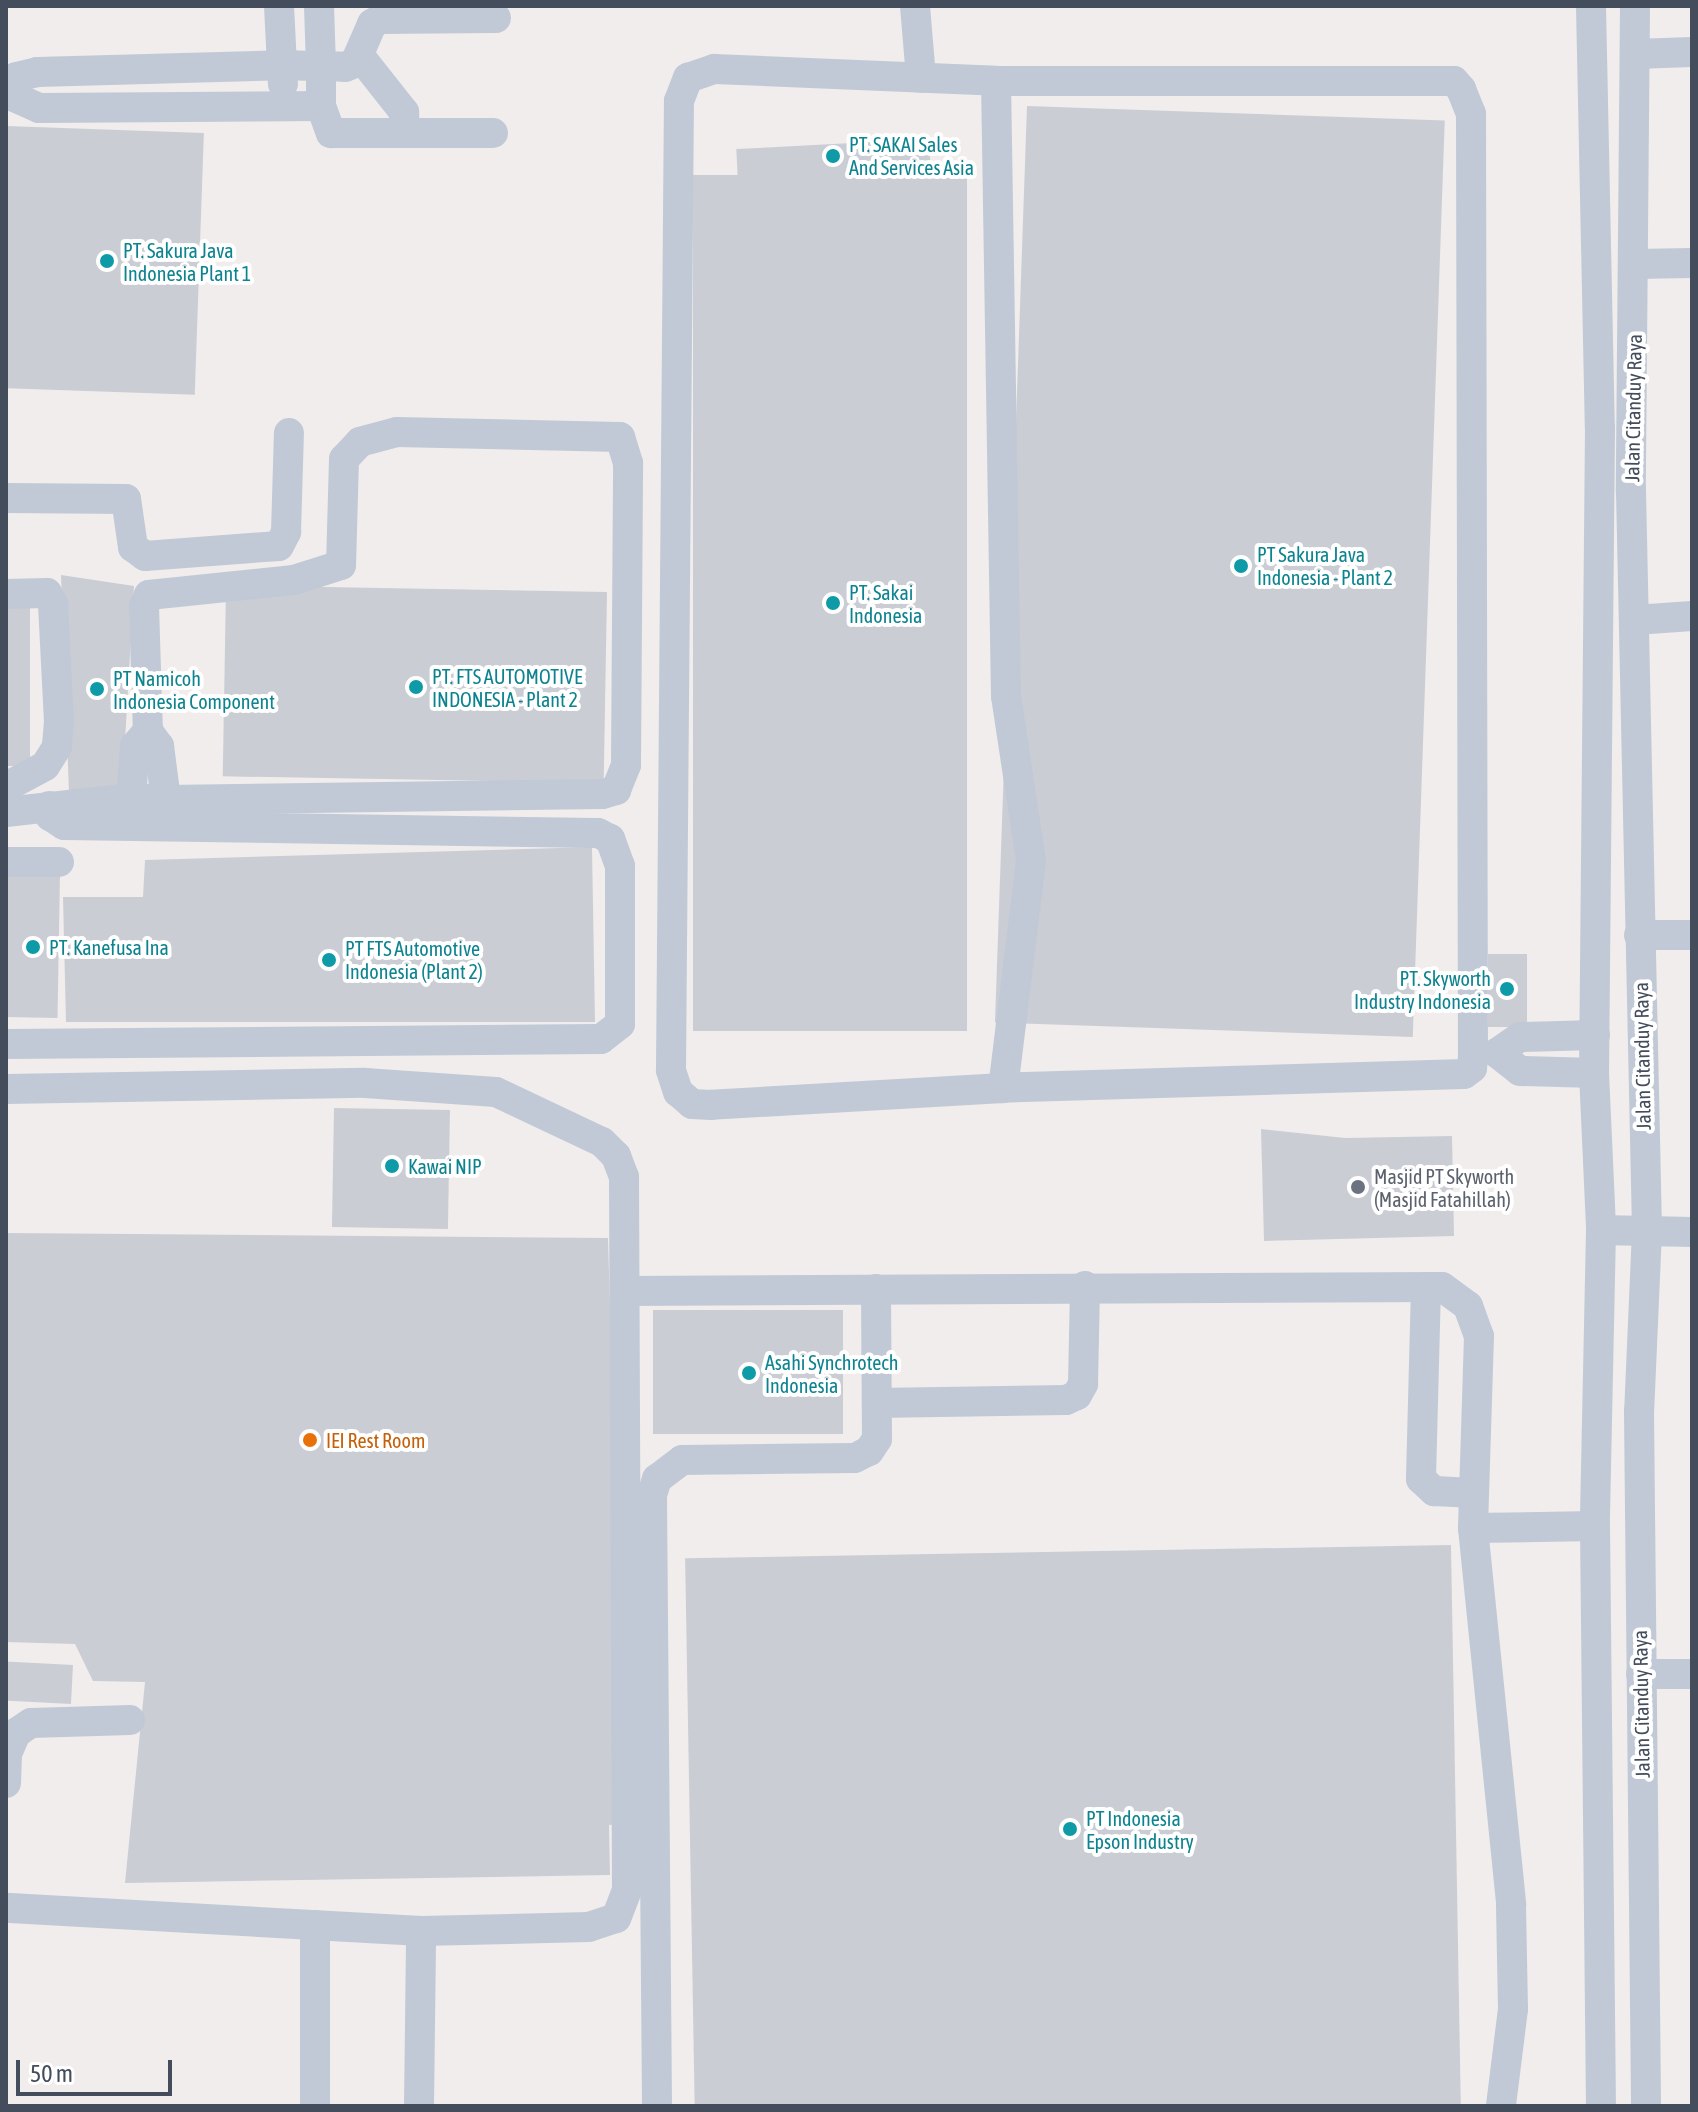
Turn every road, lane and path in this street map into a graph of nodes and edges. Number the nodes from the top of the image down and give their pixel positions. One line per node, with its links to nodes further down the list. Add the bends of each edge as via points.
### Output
1 (279, 6): 10 (street)
2 (319, 6): 11 (street)
3 (915, 6): 13 (street)
4 (1591, 6): 23 (street, Jalan Citanduy Raya)
5 (1635, 6): 8 (street, Jalan Citanduy Raya)
6 (496, 18): 9 (street, via 393,16 372,24)
7 (1692, 52): 8 (street)
8 (1635, 54): 22 (street, Jalan Citanduy Raya)
9 (359, 55): 11 (street, via 345,67); 19 (street, via 404,112)
10 (283, 65): 11 (street); 12 (street); 17 (street)
11 (321, 66): 18 (street)
12 (217, 67): 15 (street, via 37,72 16,77); 16 (street)
13 (921, 78): 14 (street); 44 (street, via 714,69 688,78 679,101 671,1070 678,1092 692,1104)
14 (996, 81): 42 (street, via 1454,81 1468,100); 44 (street, via 1006,696 1031,861)
15 (7, 86): 16 (street, via 14,97 39,108)
16 (216, 106): 17 (street)
17 (284, 106): 18 (street)
18 (321, 106): 19 (street, via 331,133)
19 (405, 133): 20 (street)
20 (493, 133)
21 (1692, 263): 22 (street)
22 (1636, 264): 24 (street, Jalan Citanduy Raya)
23 (1600, 428): 24 (street); 40 (street, Jalan Citanduy Raya)
24 (1631, 431): 29 (street, Jalan Citanduy Raya)
25 (289, 433): 26 (street, via 286,532 279,546 145,556 133,547 126,499)
26 (6, 498)
27 (6, 594): 31 (street, via 47,593 53,604 59,722 57,747 45,766)
28 (1692, 616): 29 (street)
29 (1635, 620): 38 (street, Jalan Citanduy Raya)
30 (148, 731): 32 (street, via 135,746); 33 (street, via 159,746); 33 (street, via 145,600 189,587 308,578 341,565 344,459 360,442 397,432 620,437 628,463 626,765 616,790)
31 (6, 787)
32 (131, 798): 33 (street); 34 (street)
33 (166, 800)
34 (49, 806): 35 (street); 41 (street, via 50,816 64,825 598,833 610,839 620,866 620,1024 601,1039)
35 (6, 812)
36 (6, 862): 37 (street)
37 (59, 862)
38 (1639, 935): 39 (street); 47 (street, Jalan Citanduy Raya)
39 (1692, 935)
40 (1595, 1035): 42 (street, via 1520,1037); 43 (street, Jalan Citanduy Raya)
41 (6, 1044)
42 (1485, 1054): 43 (street, via 1520,1071); 44 (street, via 1472,1068 1449,1077)
43 (1594, 1073): 46 (street, Jalan Citanduy Raya)
44 (1003, 1088)
45 (6, 1089): 52 (street, via 365,1083 514,1098 602,1142 616,1156 624,1177)
46 (1601, 1230): 47 (street); 55 (street, Jalan Citanduy Raya)
47 (1647, 1231): 48 (street); 57 (street, Jalan Citanduy Raya, via 1639,1411)
48 (1692, 1232)
49 (1085, 1286): 50 (street); 51 (street); 53 (street, via 1083,1384 1077,1395 1066,1400)
50 (1426, 1287): 54 (street, via 1458,1295 1477,1320); 54 (street, via 1421,1479 1434,1491)
51 (876, 1289): 52 (street); 53 (street)
52 (625, 1291): 63 (street, via 624,1904 616,1918 589,1927)
53 (877, 1403): 66 (street, via 877,1439 855,1458 682,1460 657,1479 651,1596)
54 (1474, 1493): 56 (street)
55 (1595, 1526): 56 (street); 68 (street, Jalan Citanduy Raya)
56 (1473, 1528): 67 (street, via 1511,1905 1513,2009)
57 (1641, 1674): 58 (street); 69 (street, Jalan Citanduy Raya)
58 (1692, 1674)
59 (130, 1720): 60 (street, via 31,1723 16,1733 7,1754)
60 (6, 1783)
61 (6, 1908): 62 (street)
62 (315, 1925): 63 (street); 64 (street)
63 (421, 1931): 65 (street)
64 (315, 2106)
65 (419, 2106)
66 (657, 2106)
67 (1501, 2106)
68 (1601, 2106)
69 (1646, 2106)

